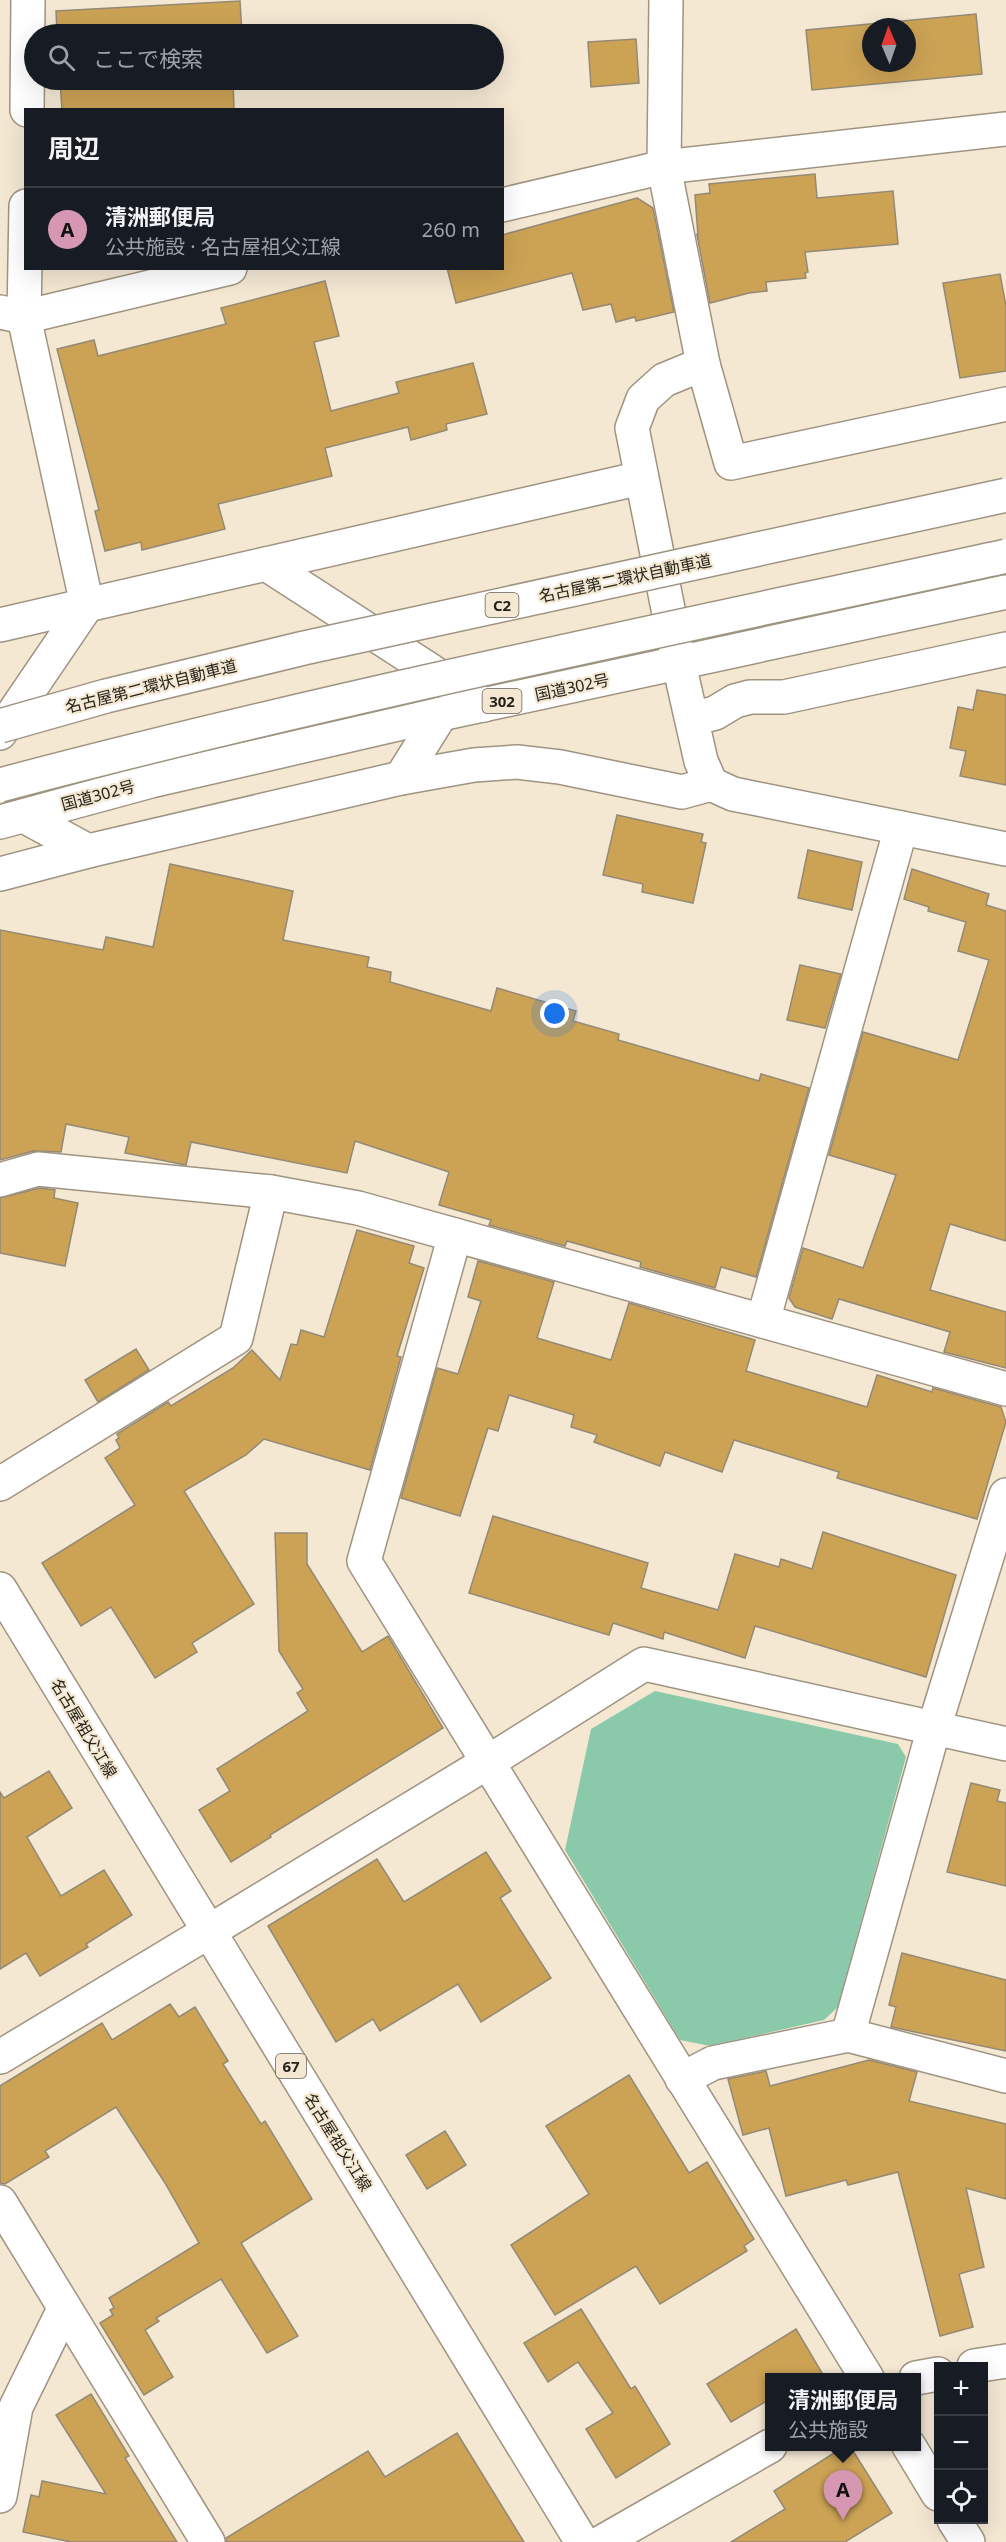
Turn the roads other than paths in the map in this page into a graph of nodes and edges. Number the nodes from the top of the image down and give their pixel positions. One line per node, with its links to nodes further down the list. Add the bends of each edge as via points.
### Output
1 (28, 0): 3 (main road)
2 (666, 0): 7 (main road)
3 (28, 24)
4 (27, 90): 5 (main road)
5 (27, 108)
6 (1006, 129): 7 (main road)
7 (664, 167): 8 (main road); 12 (main road)
8 (504, 204)
9 (24, 221): 11 (main road)
10 (221, 270): 11 (main road)
11 (12, 314): 19 (main road)
12 (703, 363): 13 (main road, via 731,463); 14 (main road, via 664,380 643,399 632,429)
13 (1006, 404)
14 (641, 478): 17 (main road); 22 (main road)
15 (1006, 495): 26 (main road, 名古屋第二環状自動車道 / C2, bridge, via 304,648)
16 (1006, 556): 30 (main road, bridge, via 318,705)
17 (266, 564): 19 (main road); 23 (main road)
18 (1006, 592): 22 (main road, 国道302号 / 302)
19 (87, 604): 20 (main road); 27 (main road)
20 (0, 625)
21 (1006, 649): 25 (main road, via 784,697 750,697)
22 (679, 664): 23 (main road, 国道302号 / 302); 25 (main road)
23 (484, 705): 24 (main road, 国道302号 / 302)
24 (441, 714): 28 (main road); 31 (main road, 国道302号 / 302, via 151,780)
25 (692, 719): 29 (main road, via 701,761)
26 (0, 726)
27 (0, 733)
28 (401, 778): 29 (main road, via 517,762 682,792); 34 (main road)
29 (711, 784): 32 (main road, via 734,794)
30 (0, 785)
31 (12, 819): 34 (main road)
32 (901, 828): 33 (main road); 39 (main road)
33 (1006, 849)
34 (88, 850): 35 (main road)
35 (0, 874)
36 (0, 1180): 37 (main road, via 38,1169)
37 (271, 1192): 38 (main road, via 358,1208); 41 (main road, via 236,1338)
38 (455, 1235): 39 (main road); 46 (main road, via 364,1561)
39 (763, 1320): 40 (main road)
40 (1006, 1389)
41 (0, 1484)
42 (1006, 1496): 44 (main road)
43 (0, 1589): 47 (main road, 名古屋祖父江線 / 67)
44 (934, 1728): 45 (main road); 46 (main road, via 644,1664); 48 (main road)
45 (1006, 1743)
46 (488, 1762): 47 (main road); 51 (main road)
47 (208, 1932): 49 (main road); 64 (main road, 名古屋祖父江線 / 67)
48 (848, 2035): 50 (main road); 51 (main road, via 713,2063)
49 (0, 2057)
50 (1006, 2076)
51 (682, 2079): 56 (main road)
52 (0, 2202): 53 (main road)
53 (64, 2309): 57 (main road); 63 (main road)
54 (1006, 2361): 55 (main road)
55 (988, 2364)
56 (864, 2373)
57 (8, 2404): 61 (main road)
58 (765, 2449): 65 (main road)
59 (912, 2451): 60 (main road)
60 (934, 2486)
61 (0, 2496)
62 (957, 2524): 66 (main road)
63 (208, 2542)
64 (582, 2542)
65 (602, 2542)
66 (968, 2542)

